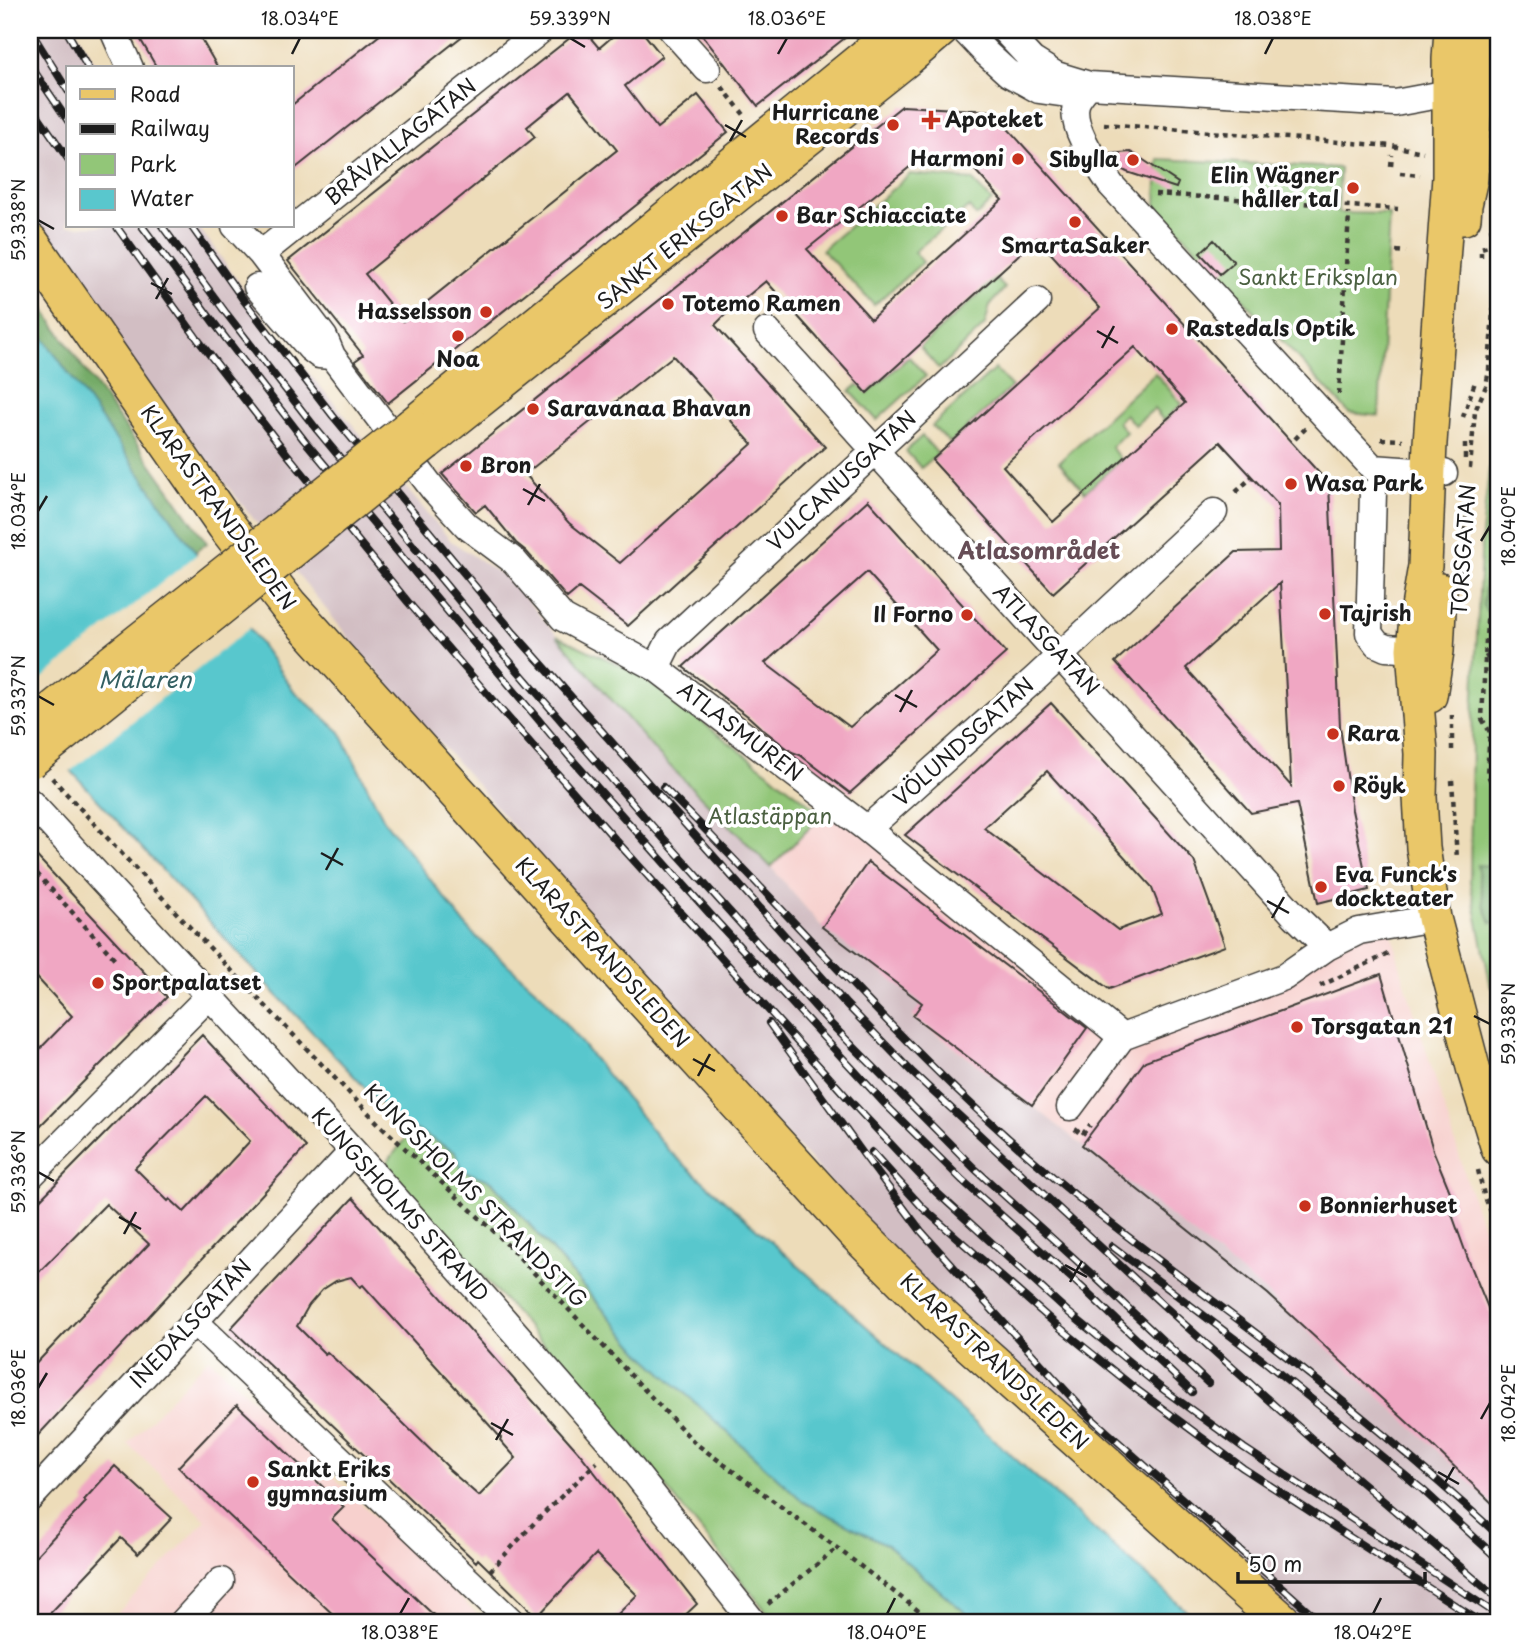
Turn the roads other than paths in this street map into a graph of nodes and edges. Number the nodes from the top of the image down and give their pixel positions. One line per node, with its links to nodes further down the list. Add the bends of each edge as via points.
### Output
1 (113, 30): 10 (street)
2 (541, 30): 16 (street, BRÅVALLAGATAN)
3 (672, 30): 11 (street)
4 (896, 30): 24 (main road, SANKT ERIKSGATAN)
5 (943, 30): 24 (main road, SANKT ERIKSGATAN)
6 (964, 30): 12 (street, via 1008,73 1039,90 1067,94)
7 (1004, 30): 12 (street, via 1032,60 1056,75)
8 (1451, 30): 13 (main road, TORSGATAN, via 1448,59)
9 (1481, 30): 13 (main road, TORSGATAN)
10 (129, 66)
11 (707, 69)
12 (1089, 85): 13 (street); 26 (street, via 1076,105 1077,122 1111,185 1373,468)
13 (1474, 106): 26 (main road, TORSGATAN, via 1445,445)
14 (237, 228): 18 (street, ATLASMUREN)
15 (294, 228): 18 (street, BRÅVALLAGATAN)
16 (294, 228)
17 (30, 243): 51 (highway, KLARASTRANDSLEDEN, via 226,525 288,605 611,963 854,1230 942,1318)
18 (261, 254): 23 (street, ATLASMUREN, via 324,337)
19 (30, 265): 50 (highway, KLARASTRANDSLEDEN, via 215,534 277,612 748,1136 930,1329)
20 (257, 286): 23 (street, via 310,348 319,355)
21 (1037, 301): 25 (street, VULCANUSGATAN)
22 (767, 331): 25 (street, ATLASGATAN)
23 (332, 356): 24 (street, ATLASMUREN)
24 (413, 439): 31 (street, ATLASMUREN, via 433,489 467,526 514,561 563,618); 32 (main road, bridge); 33 (main road, bridge)
25 (875, 451): 30 (street, ATLASGATAN); 31 (street, VULCANUSGATAN, via 669,642)
26 (1437, 472): 29 (main road, TORSGATAN)
27 (1373, 492): 29 (street, via 1369,633 1386,648)
28 (1214, 512): 30 (street, VÖLUNDSGATAN)
29 (1425, 650): 36 (main road, TORSGATAN, via 1436,756 1420,797)
30 (1060, 654): 35 (street, VÖLUNDSGATAN); 37 (street, ATLASGATAN)
31 (656, 668): 35 (street, ATLASMUREN)
32 (30, 726)
33 (39, 768)
34 (30, 802): 38 (street, KUNGSHOLMS STRAND)
35 (867, 829): 39 (street, ATLASMUREN)
36 (1434, 918): 37 (street, via 1359,932); 41 (main road, TORSGATAN)
37 (1327, 947): 39 (street, via 1284,977)
38 (209, 996): 42 (street, KUNGSHOLMS STRAND); 43 (street)
39 (1122, 1037): 40 (street)
40 (1071, 1117)
41 (1498, 1149)
42 (353, 1152): 44 (street, INEDALSGATAN); 47 (street, KUNGSHOLMS STRAND, via 614,1446)
43 (30, 1176)
44 (194, 1321): 45 (street, INEDALSGATAN); 49 (street)
45 (30, 1498)
46 (221, 1581): 48 (street)
47 (752, 1620)
48 (183, 1622)
49 (512, 1622)
50 (1263, 1622)
51 (1282, 1622)

